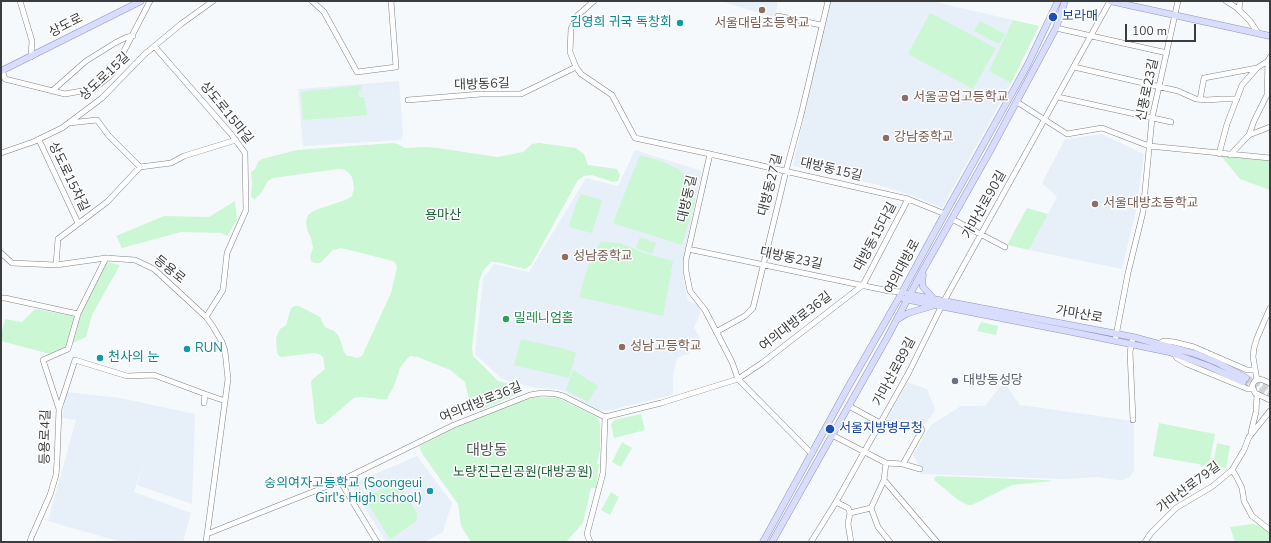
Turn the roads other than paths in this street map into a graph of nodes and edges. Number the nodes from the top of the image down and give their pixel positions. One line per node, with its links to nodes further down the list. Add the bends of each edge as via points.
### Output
1 (20, 1): 26 (street, via 32,41)
2 (141, 1): 26 (main road, 상도로)
3 (150, 1): 21 (street)
4 (213, 1): 24 (street, 상도로15길)
5 (312, 1): 6 (street, via 324,12 357,72 396,67)
6 (391, 1)
7 (594, 1): 28 (street, via 577,16 571,28 570,52)
8 (828, 1): 18 (street, 대방동27길)
9 (1058, 1): 58 (main road, 여의대방로, via 1026,66)
10 (1065, 1): 19 (main road, 여의대방로)
11 (1112, 1): 16 (main road); 23 (street, 가마산로90길)
12 (1178, 1): 16 (street, 신풍로23길)
13 (1226, 1): 15 (street)
14 (1240, 1): 15 (street)
15 (1239, 10): 20 (street)
16 (1175, 15): 20 (main road); 25 (street, 신풍로23길)
17 (778, 16): 18 (street)
18 (822, 25): 56 (street, 대방동27길)
19 (1056, 28): 23 (street); 40 (main road, 여의대방로)
20 (1258, 33): 22 (main road)
21 (133, 36): 32 (street); 35 (street, via 114,43 86,61)
22 (1270, 36)
23 (1091, 37): 25 (street); 29 (street, 가마산로90길)
24 (155, 47): 33 (street, 상도로15길); 48 (street, 상도로15마길)
25 (1167, 53): 34 (street, 신풍로23길)
26 (31, 57): 31 (main road, 상도로)
27 (1269, 59): 30 (street); 46 (street, via 1267,95)
28 (576, 67): 39 (street, 대방동6길, via 522,94 481,94); 51 (street, via 581,74 612,94 635,138)
29 (1074, 67): 34 (street); 36 (street, 가마산로90길)
30 (1257, 68): 37 (street, via 1204,78); 38 (street, via 1242,85)
31 (2, 71): 35 (street, via 5,79)
32 (113, 72): 33 (street); 35 (street, via 92,89 64,94)
33 (122, 78): 44 (street, 상도로15길, via 102,98)
34 (1159, 87): 37 (street); 41 (street, 신풍로23길)
35 (52, 91)
36 (1058, 96): 41 (street); 42 (street, 가마산로90길)
37 (1200, 99): 38 (street)
38 (1237, 99): 52 (street)
39 (408, 100)
40 (1017, 102): 42 (street); 59 (main road, 여의대방로)
41 (1152, 118): 43 (street); 49 (street, 신풍로23길)
42 (1045, 120): 49 (street, via 1067,134 1102,128); 61 (street, 가마산로90길)
43 (1172, 122)
44 (69, 123): 47 (street, 상도로15길); 55 (street, via 97,120)
45 (1270, 127): 46 (street)
46 (1249, 135): 53 (street)
47 (39, 140): 50 (street, 상도로15길); 60 (street, 상도로15차길)
48 (236, 140): 55 (street, via 184,156 171,163); 77 (street, 상도로15마길, via 245,153 246,210 227,253 223,290)
49 (1149, 146): 52 (street); 80 (street, 신풍로23길, via 1143,212)
50 (1, 153)
51 (710, 154): 56 (street, 대방동15길); 63 (street, 대방동길)
52 (1219, 154): 53 (street)
53 (1230, 155): 54 (street)
54 (1270, 158)
55 (140, 167): 60 (street, via 107,202)
56 (786, 170): 57 (street, 대방동15길); 66 (street, 대방동27길)
57 (908, 199): 58 (street, 대방동15길); 69 (street, 대방동15다길)
58 (945, 214): 70 (main road, 여의대방로)
59 (952, 219): 61 (street); 68 (main road, 여의대방로)
60 (78, 223): 67 (street, via 58,239)
61 (981, 235): 62 (street); 74 (street, 가마산로90길)
62 (1005, 247)
63 (688, 248): 66 (street, 대방동23길); 79 (street, 대방동길, via 686,270 690,291 701,304)
64 (1, 253): 67 (street, 등용로, via 12,263)
65 (106, 258): 67 (street, 등용로); 76 (street, 등용로4길); 77 (street, 등용로, via 135,260 154,269)
66 (763, 264): 69 (street, 대방동23길); 79 (street, 대방동27길, via 753,308 745,316)
67 (56, 265)
68 (924, 270): 71 (main road, 여의대방로); 73 (main road, via 922,282)
69 (863, 285): 70 (street, 대방동23길); 87 (street, 여의대방로36길)
70 (901, 295): 71 (main road, 가마산로); 102 (main road, 여의대방로)
71 (909, 297): 73 (main road, 가마산로); 78 (main road, 여의대방로)
72 (1, 298): 76 (street)
73 (933, 302): 74 (main road, 가마산로); 78 (main road)
74 (943, 304): 80 (main road, 가마산로); 82 (main road, 가마산로); 101 (street, 가마산로89길)
75 (1270, 308): 86 (street, via 1255,344)
76 (78, 314): 97 (street, 등용로4길, via 68,349 43,360)
77 (206, 317): 94 (street, 등용로, via 217,333 225,352 228,379)
78 (897, 320): 96 (main road, 여의대방로)
79 (716, 332): 87 (street, 대방동길)
80 (1116, 333): 81 (main road, 가마산로); 82 (street, 신풍로23길)
81 (1133, 337): 83 (street); 84 (main road, 가마산로)
82 (1115, 341): 83 (main road, 가마산로)
83 (1131, 344): 85 (main road, 가마산로); 100 (street)
84 (1158, 344): 85 (main road, 가마산로, via 1218,363 1244,380); 86 (street, via 1164,341 1194,347 1247,370)
85 (1174, 354): 90 (street, via 1186,364 1248,390)
86 (1255, 370): 88 (street)
87 (738, 379): 99 (street, 여의대방로36길); 106 (street, 대방동길)
88 (1257, 380): 89 (street); 90 (street)
89 (1270, 383)
90 (1252, 388): 92 (street)
91 (205, 394): 94 (street); 95 (street); 97 (street, via 154,375 126,376 75,360)
92 (1258, 394): 93 (street); 104 (street, via 1253,428)
93 (1270, 400)
94 (225, 401): 118 (street, 등용로)
95 (204, 403)
96 (849, 406): 101 (street); 103 (main road, 여의대방로)
97 (59, 409): 119 (street, 등용로4길, via 56,475)
98 (1270, 411): 104 (street, 가마산로79길)
99 (605, 417): 113 (street, 여의대방로36길, via 563,396 542,393 530,395 454,426); 122 (street, via 603,473 587,534)
100 (1133, 420)
101 (880, 423): 105 (street, 가마산로89길); 109 (street, via 920,426 922,430)
102 (824, 431): 103 (main road); 106 (main road, 여의대방로)
103 (832, 435): 105 (street); 107 (main road, 여의대방로)
104 (1249, 437): 111 (street, 가마산로79길)
105 (864, 452): 108 (street); 114 (street, 가마산로89길)
106 (812, 454): 107 (main road); 123 (main road, 여의대방로)
107 (820, 457): 124 (main road, 여의대방로)
108 (886, 463): 109 (street); 112 (street)
109 (903, 464): 110 (street)
110 (920, 469)
111 (1232, 470): 117 (street, via 1252,516); 129 (street, 가마산로79길, via 1213,486 1176,508)
112 (884, 480): 115 (street); 128 (street)
113 (340, 481): 118 (street, 여의대방로36길); 121 (street)
114 (836, 502): 116 (street, via 848,508); 125 (street, 가마산로89길)
115 (871, 508): 116 (street); 127 (street, via 878,527)
116 (850, 513): 126 (street, via 848,524)
117 (1270, 530)
118 (207, 534): 120 (street, 등용로)
119 (30, 542)
120 (206, 542)
121 (377, 542)
122 (590, 542)
123 (763, 542)
124 (772, 542)
125 (811, 542)
126 (851, 542)
127 (890, 542)
128 (937, 542)
129 (1145, 542)

